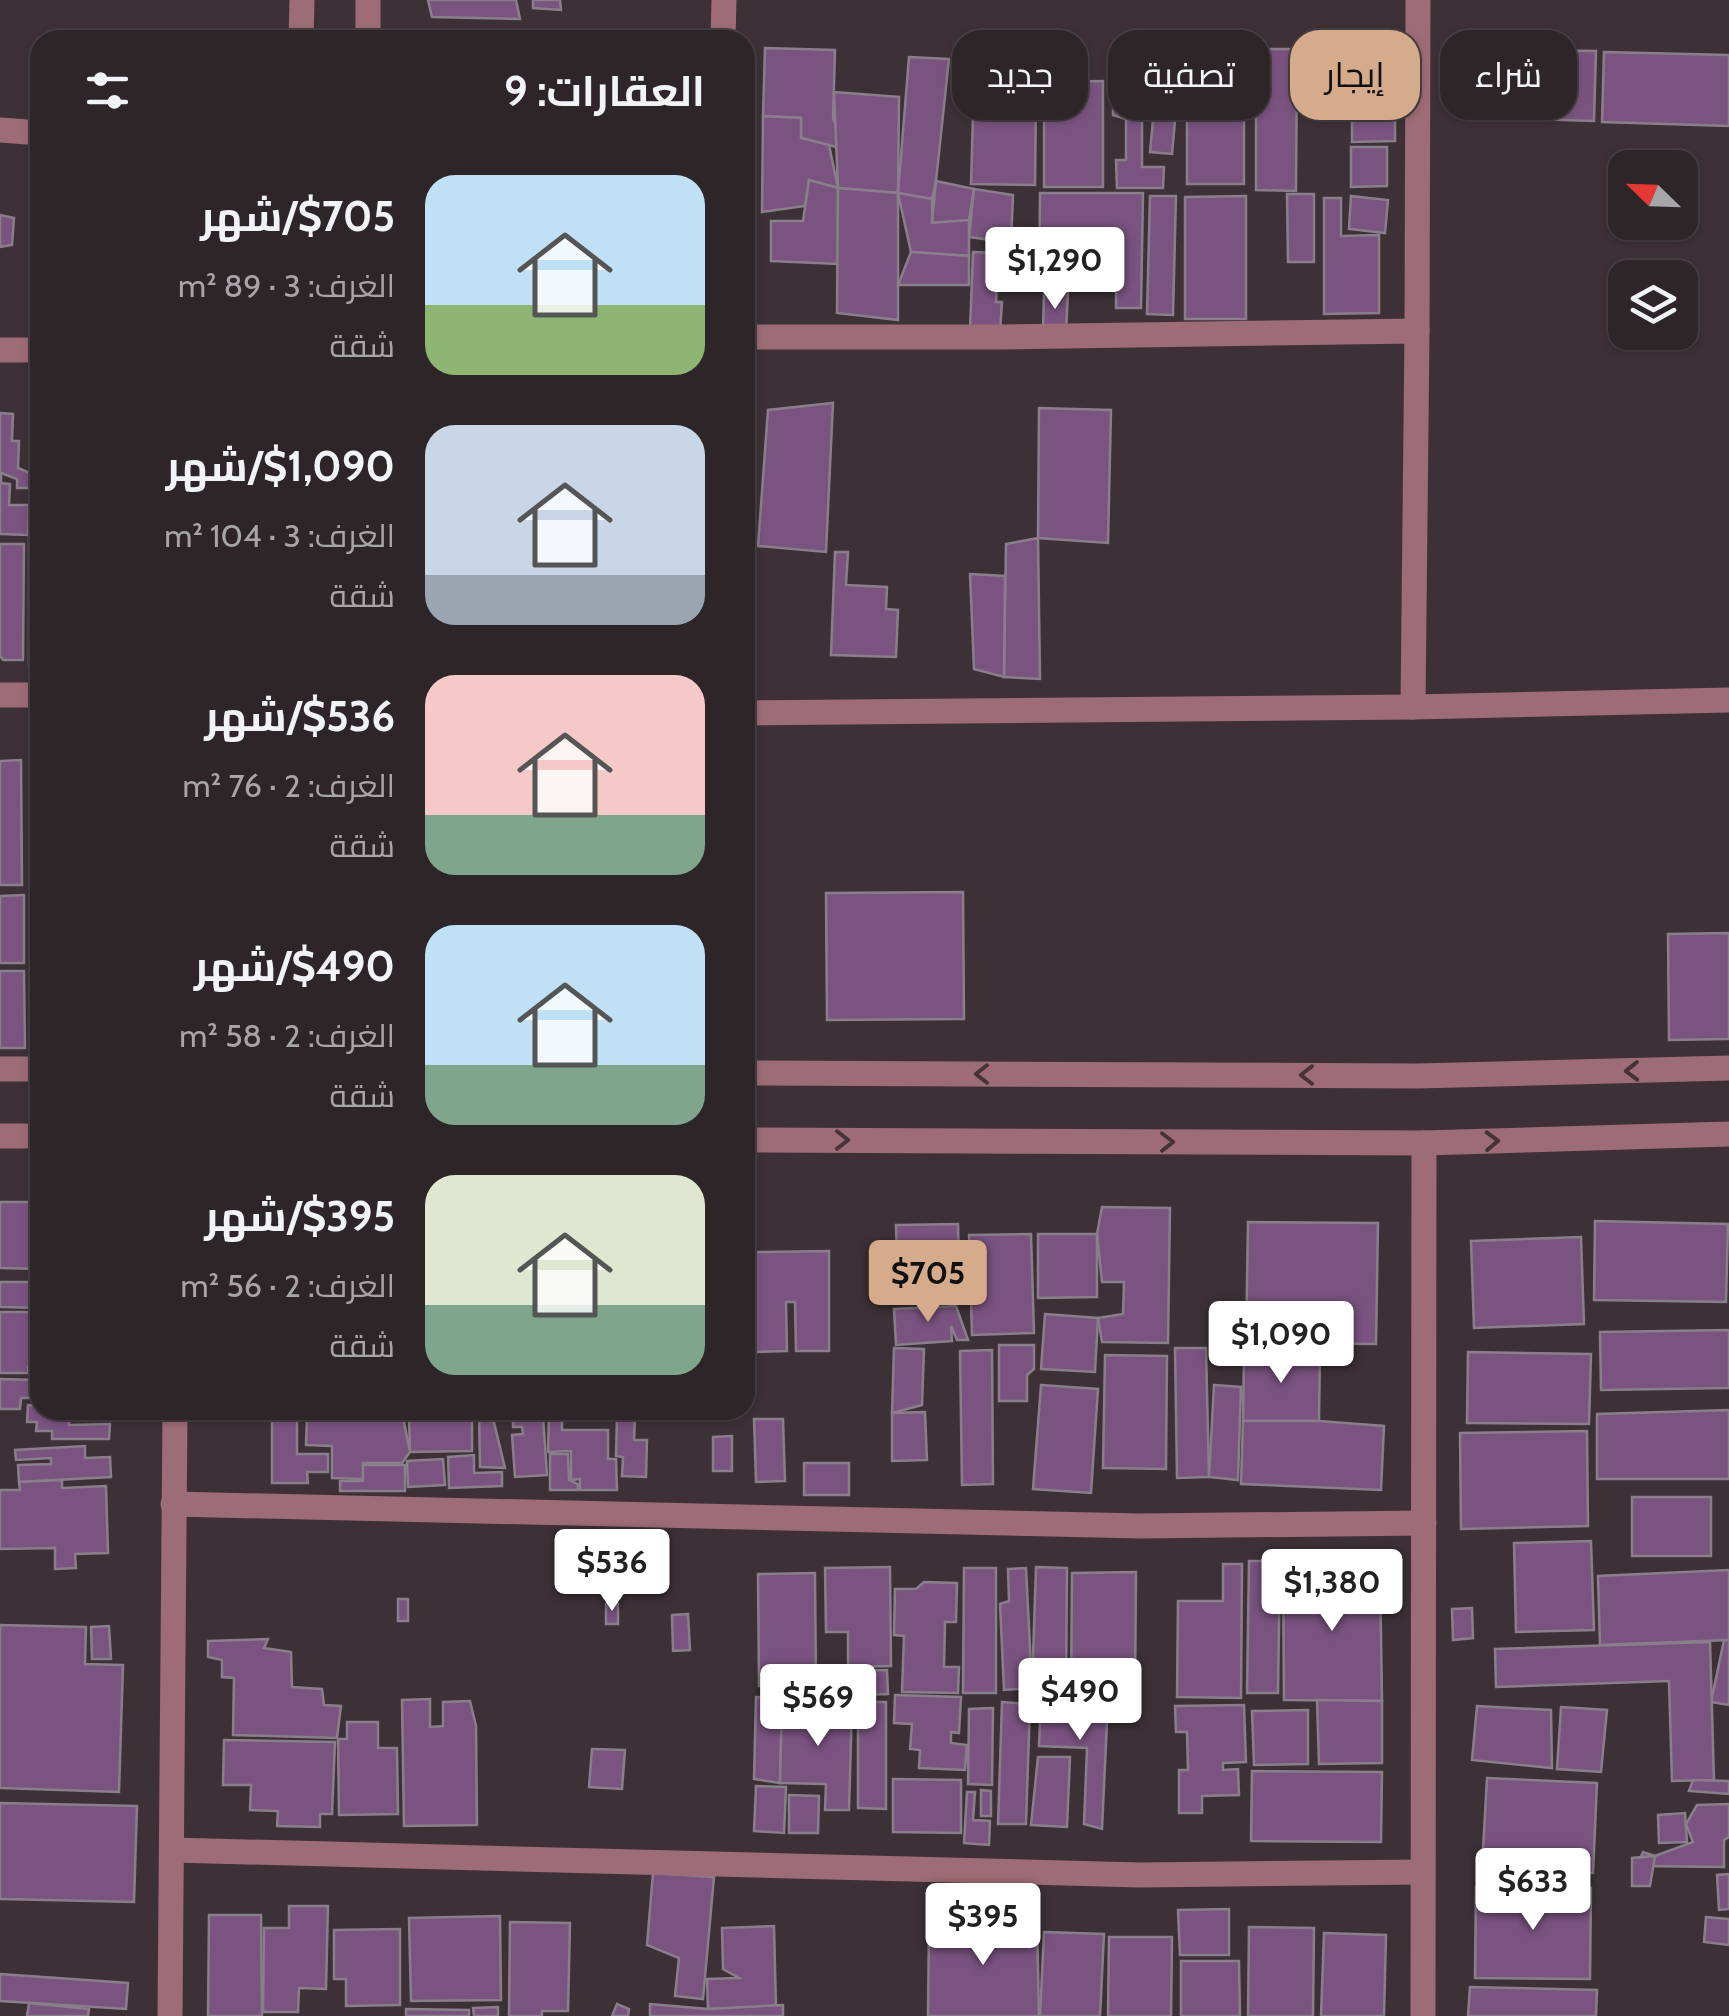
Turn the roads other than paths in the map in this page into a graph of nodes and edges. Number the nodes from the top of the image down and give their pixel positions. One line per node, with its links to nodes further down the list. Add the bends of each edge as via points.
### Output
1 (302, 0): 5 (street)
2 (368, 0): 6 (street)
3 (724, 0): 7 (street)
4 (1418, 0): 10 (street)
5 (302, 30)
6 (368, 30)
7 (723, 30)
8 (0, 130): 9 (street)
9 (30, 132)
10 (1418, 332): 11 (street); 17 (street)
11 (755, 338)
12 (0, 350): 13 (street)
13 (30, 350)
14 (0, 694): 15 (street)
15 (30, 695)
16 (1729, 700): 17 (street)
17 (1412, 707): 18 (street)
18 (755, 712)
19 (1729, 1068): 22 (street, one-way to 22, via 1416,1076)
20 (0, 1069): 21 (street)
21 (30, 1069)
22 (755, 1073)
23 (1729, 1134): 27 (street, one-way to 23)
24 (0, 1136): 25 (street)
25 (30, 1136)
26 (755, 1140): 27 (street, one-way to 27)
27 (1424, 1143): 30 (street)
28 (175, 1420): 29 (street)
29 (173, 1504): 30 (street, via 1141,1526); 31 (street)
30 (1424, 1523): 32 (street)
31 (172, 1850): 32 (street, via 1140,1875); 33 (street)
32 (1422, 1872): 34 (street)
33 (170, 2016)
34 (1423, 2016)

